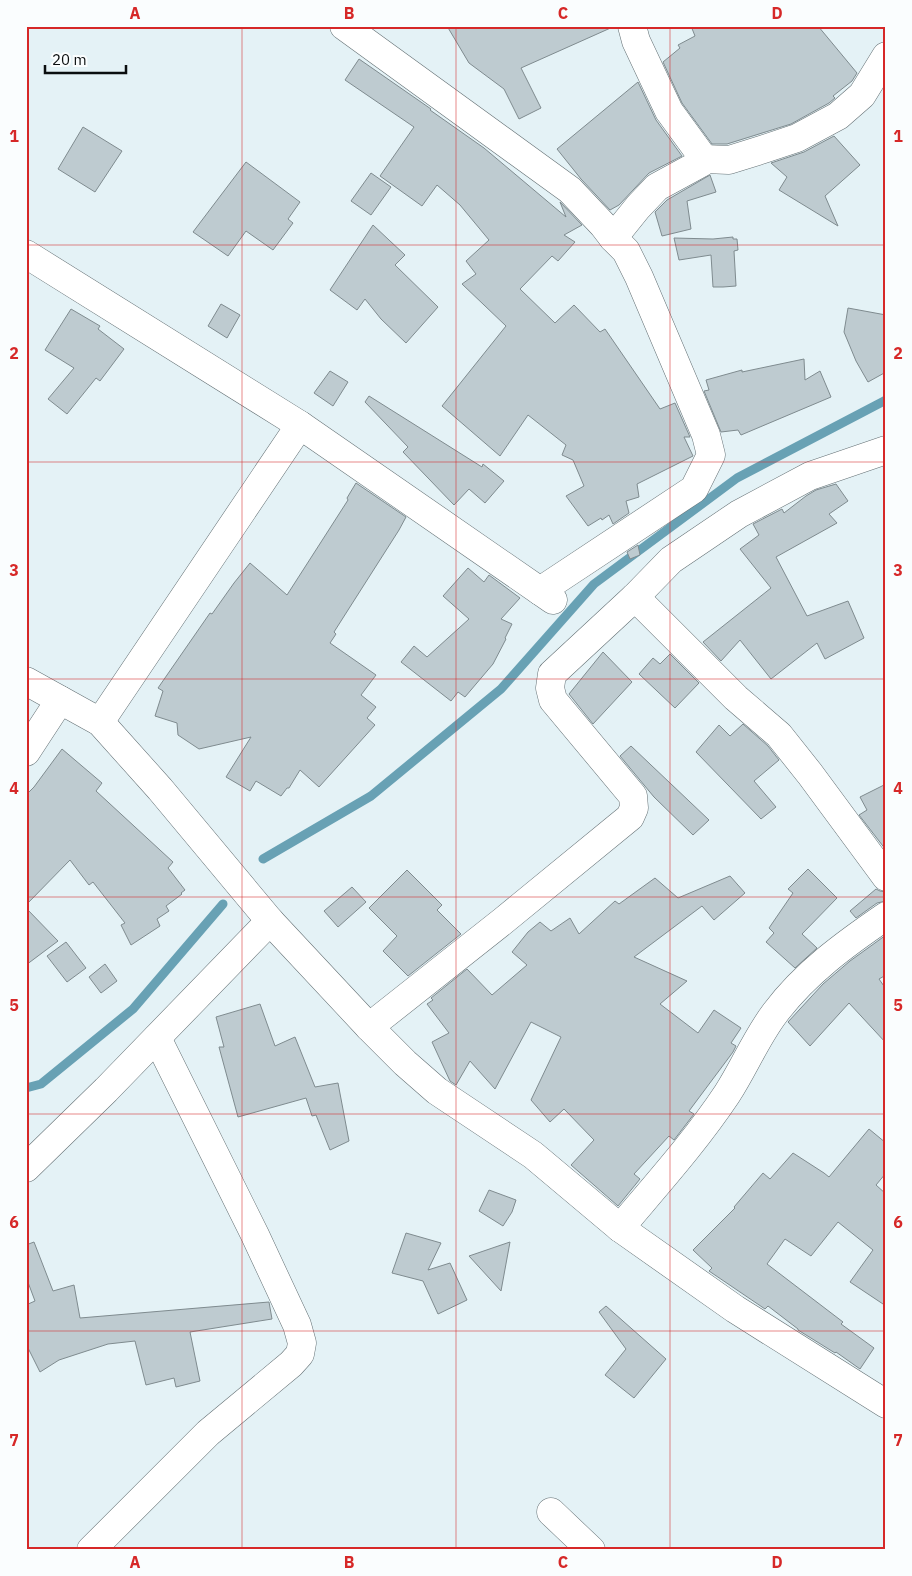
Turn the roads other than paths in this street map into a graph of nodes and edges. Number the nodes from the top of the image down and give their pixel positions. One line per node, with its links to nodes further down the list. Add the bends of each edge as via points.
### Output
1 (344, 26): 5 (street, via 570,190)
2 (632, 26): 4 (street, via 669,112)
3 (886, 56): 4 (street, via 862,95 838,116 797,138 764,149 728,160)
4 (704, 159): 5 (street, via 657,187)
5 (613, 238): 7 (street, via 626,251 639,277 706,435 711,456 694,489 546,595)
6 (26, 254): 7 (street)
7 (300, 425): 12 (street)
8 (886, 450): 9 (street, via 810,476 739,514 671,560)
9 (635, 597): 14 (street, via 736,698 779,735); 17 (street, via 552,674 550,688 553,700 634,796 630,817)
10 (26, 681): 11 (street)
11 (60, 700): 12 (street); 13 (street)
12 (100, 722): 16 (street)
13 (26, 752)
14 (886, 877)
15 (886, 916): 20 (street, via 824,962 798,986 775,1013 707,1122)
16 (270, 921): 17 (street); 18 (street)
17 (369, 1027): 20 (street, via 438,1091 533,1155)
18 (156, 1038): 19 (street); 23 (street, via 255,1235 297,1325 302,1343 300,1354 291,1364 208,1434)
19 (26, 1168)
20 (620, 1228): 21 (street, via 735,1309)
21 (886, 1404)
22 (551, 1512): 24 (street)
23 (91, 1550)
24 (591, 1550)

